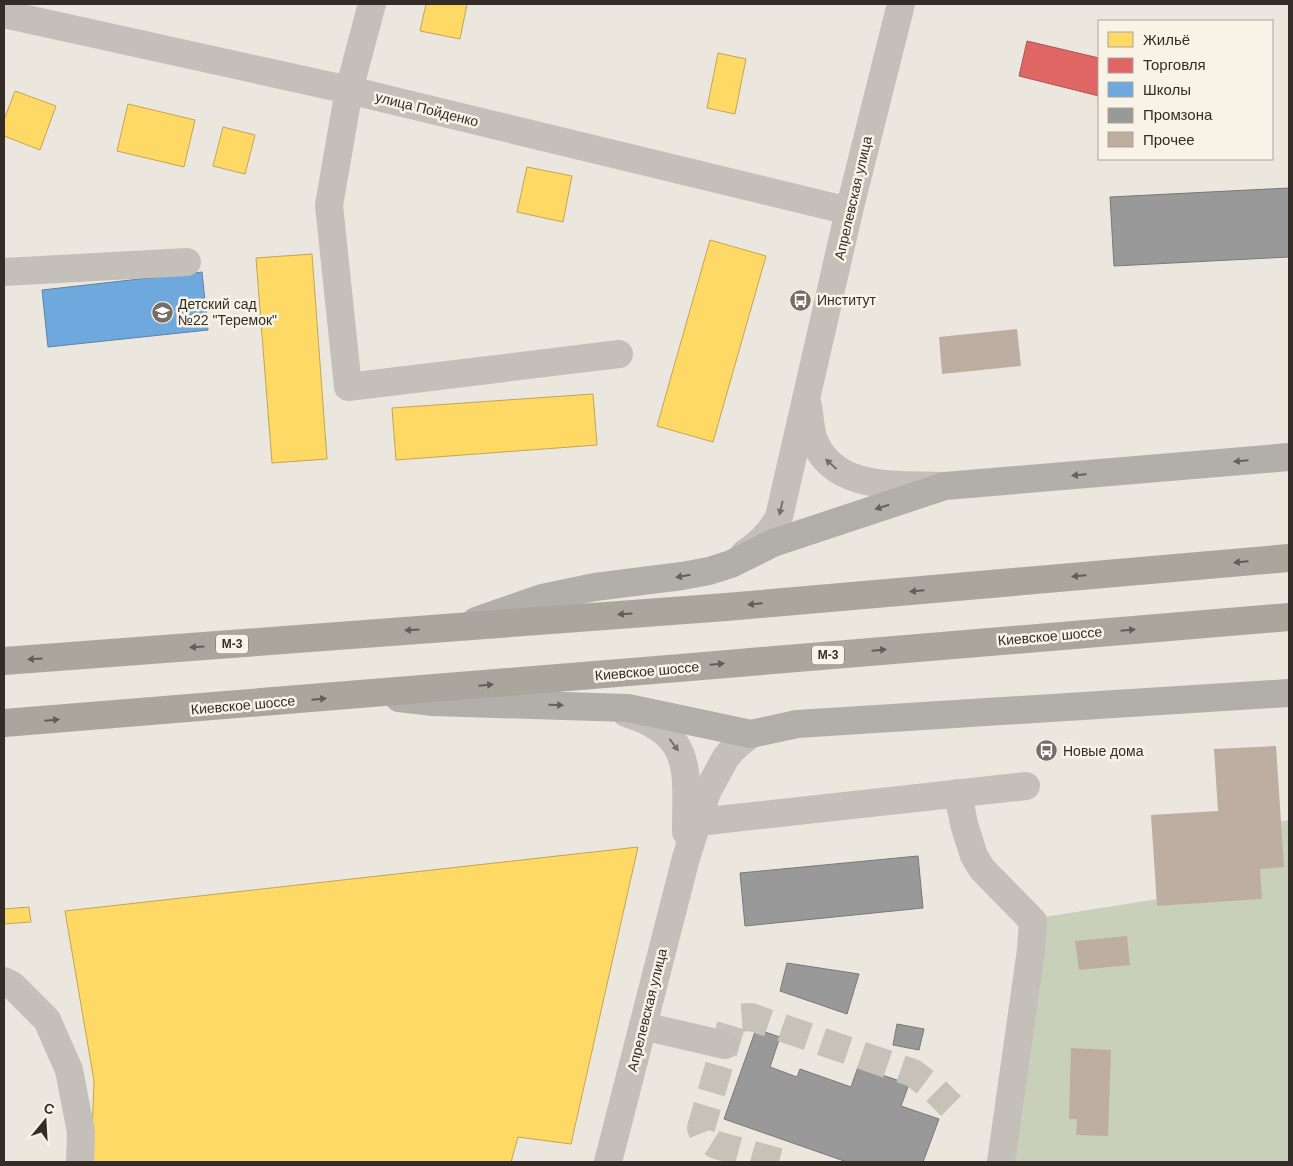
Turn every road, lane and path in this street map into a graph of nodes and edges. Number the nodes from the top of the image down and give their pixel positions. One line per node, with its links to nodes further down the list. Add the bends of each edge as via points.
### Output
1 (372, 4): 4 (street)
2 (901, 4): 5 (street, Апрелевская улица)
3 (4, 14): 4 (street, улица Пойденко)
4 (349, 90): 5 (street, улица Пойденко); 8 (street, via 329,205 348,387)
5 (850, 211): 9 (street, Апрелевская улица)
6 (187, 262): 7 (street)
7 (4, 272)
8 (619, 354)
9 (807, 392): 11 (street, one-way to 9, via 866,482 843,474 824,457 813,439); 13 (street, Апрелевская улица, one-way to 13, via 779,517 760,542)
10 (1289, 457): 11 (main road, one-way to 11)
11 (945, 486): 13 (main road, one-way to 13, via 773,543)
12 (1289, 558): 15 (highway, М-3, one-way to 15)
13 (731, 564): 15 (main road, one-way to 15, via 682,576 594,587 542,598)
14 (1289, 617): 18 (highway, Киевское шоссе / М-3, one-way to 14)
15 (460, 627): 16 (highway, М-3, one-way to 16)
16 (4, 661)
17 (1289, 693): 21 (main road, via 797,724)
18 (367, 695): 19 (main road, one-way to 19, via 434,702); 20 (highway, Киевское шоссе / М-3, one-way to 18)
19 (603, 706): 21 (main road, via 628,708); 25 (street, one-way to 25, via 653,723 676,744 686,773)
20 (4, 723)
21 (750, 734): 24 (street, via 726,757 707,792)
22 (1026, 786): 23 (street)
23 (958, 793): 24 (street); 31 (street, via 974,856 982,869 1034,921)
24 (698, 822): 25 (street)
25 (686, 858): 27 (street, Апрелевская улица)
26 (4, 981): 29 (street, via 12,985 46,1020 69,1070 81,1132)
27 (643, 1026): 28 (street); 30 (street, Апрелевская улица)
28 (725, 1045)
29 (80, 1162)
30 (608, 1162)
31 (1001, 1162)

